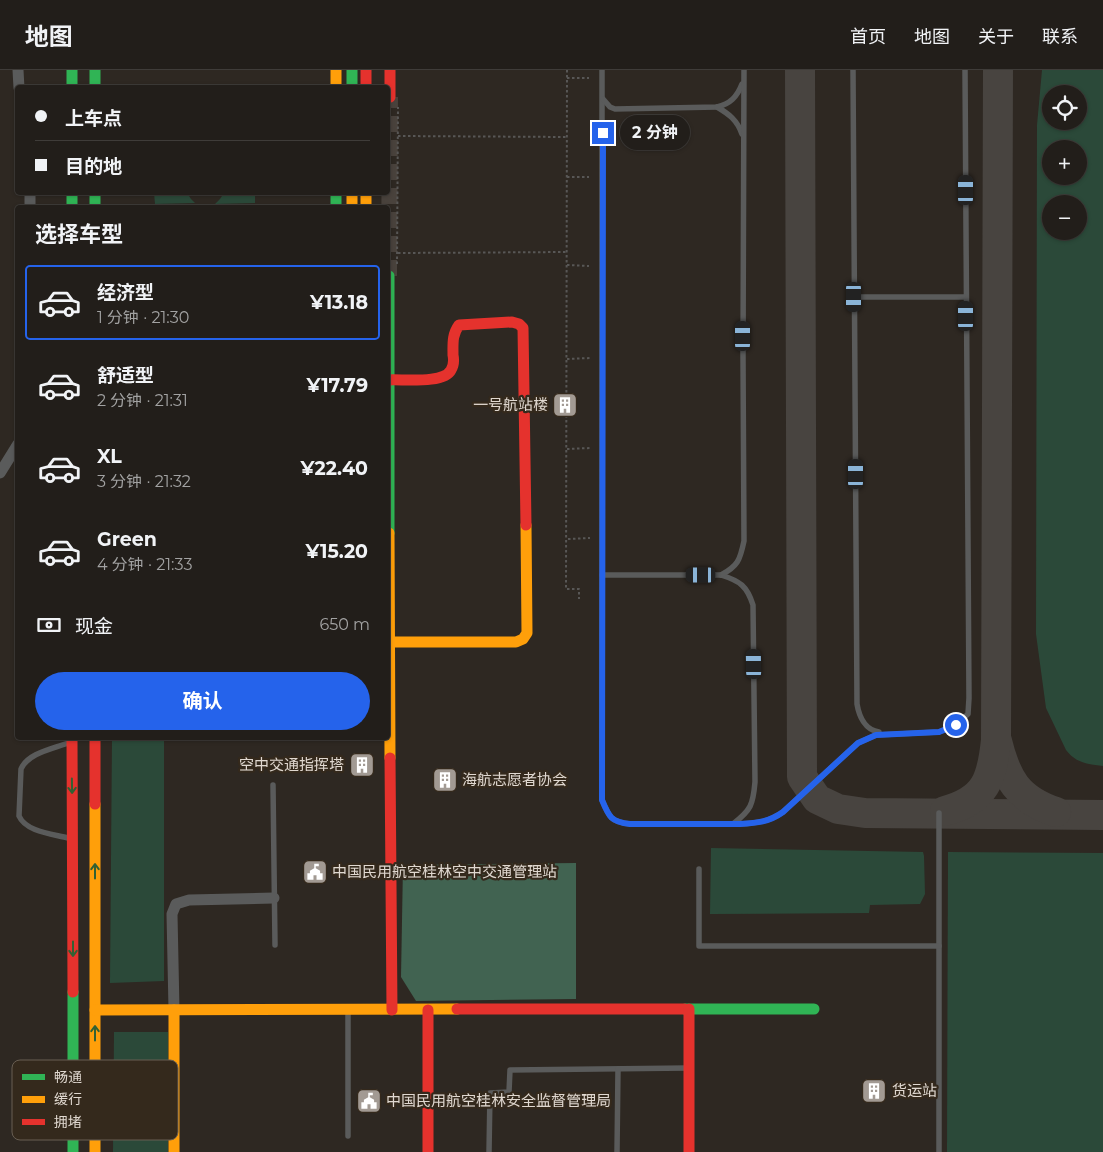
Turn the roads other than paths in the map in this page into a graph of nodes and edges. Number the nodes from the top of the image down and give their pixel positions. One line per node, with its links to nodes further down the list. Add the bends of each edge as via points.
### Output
1 (18, 70): 13 (street)
2 (72, 70): 14 (main road)
3 (95, 70): 15 (main road)
4 (336, 70): 16 (main road)
5 (352, 70): 17 (main road)
6 (366, 70): 18 (main road)
7 (390, 70): 19 (main road)
8 (602, 70): 20 (lane)
9 (744, 70): 12 (lane)
10 (853, 70): 26 (lane)
11 (965, 70): 27 (lane)
12 (744, 80): 21 (lane, via 734,99); 24 (lane)
13 (19, 85)
14 (72, 85)
15 (95, 85)
16 (336, 85)
17 (352, 85)
18 (366, 85)
19 (390, 97)
20 (603, 99): 22 (lane); 23 (lane)
21 (717, 107): 22 (lane); 24 (lane, via 729,113)
22 (615, 109): 23 (lane)
23 (603, 121): 32 (lane)
24 (744, 139): 33 (lane, via 744,541 740,560)
25 (393, 272): 28 (main road)
26 (854, 297): 27 (lane); 35 (lane, via 857,704 866,726 875,732)
27 (966, 297): 35 (lane, via 968,714 956,725 939,732)
28 (390, 337)
29 (390, 380): 34 (main road, via 439,378 448,374 454,366 454,331 459,325 512,322 523,328 526,634 519,641 509,642)
30 (15, 449): 31 (street)
31 (0, 473)
32 (602, 575): 33 (lane); 42 (lane, via 602,800 608,816 618,823 630,824)
33 (720, 575): 42 (lane, via 735,579 748,591 753,605 754,801 746,813)
34 (390, 642)
35 (889, 734): 42 (lane, via 876,735 858,743 773,819)
36 (70, 740): 43 (lane, via 32,756 24,763 19,816 28,827)
37 (72, 740): 43 (main road, one-way to 43)
38 (95, 740): 50 (main road, one-way to 38)
39 (389, 740): 53 (main road)
40 (273, 785): 45 (lane)
41 (939, 812): 47 (lane)
42 (732, 824)
43 (73, 840): 55 (main road, one-way to 55)
44 (700, 869): 47 (lane, via 699,946)
45 (274, 898): 46 (lane); 51 (street, via 189,900 176,904 172,914)
46 (275, 945)
47 (939, 946): 65 (lane)
48 (689, 1009): 49 (main road); 54 (main road); 58 (main road)
49 (814, 1009)
50 (95, 1010): 51 (main road); 56 (main road, one-way to 50)
51 (174, 1010): 52 (main road); 57 (main road)
52 (348, 1010): 53 (main road); 60 (lane)
53 (392, 1010): 54 (main road)
54 (428, 1010): 61 (main road)
55 (74, 1060)
56 (95, 1060)
57 (174, 1060)
58 (689, 1068): 59 (lane); 64 (main road)
59 (618, 1069): 62 (lane, via 510,1070 509,1092 490,1092); 63 (lane)
60 (348, 1136)
61 (428, 1152)
62 (489, 1152)
63 (617, 1152)
64 (689, 1152)
65 (939, 1152)

